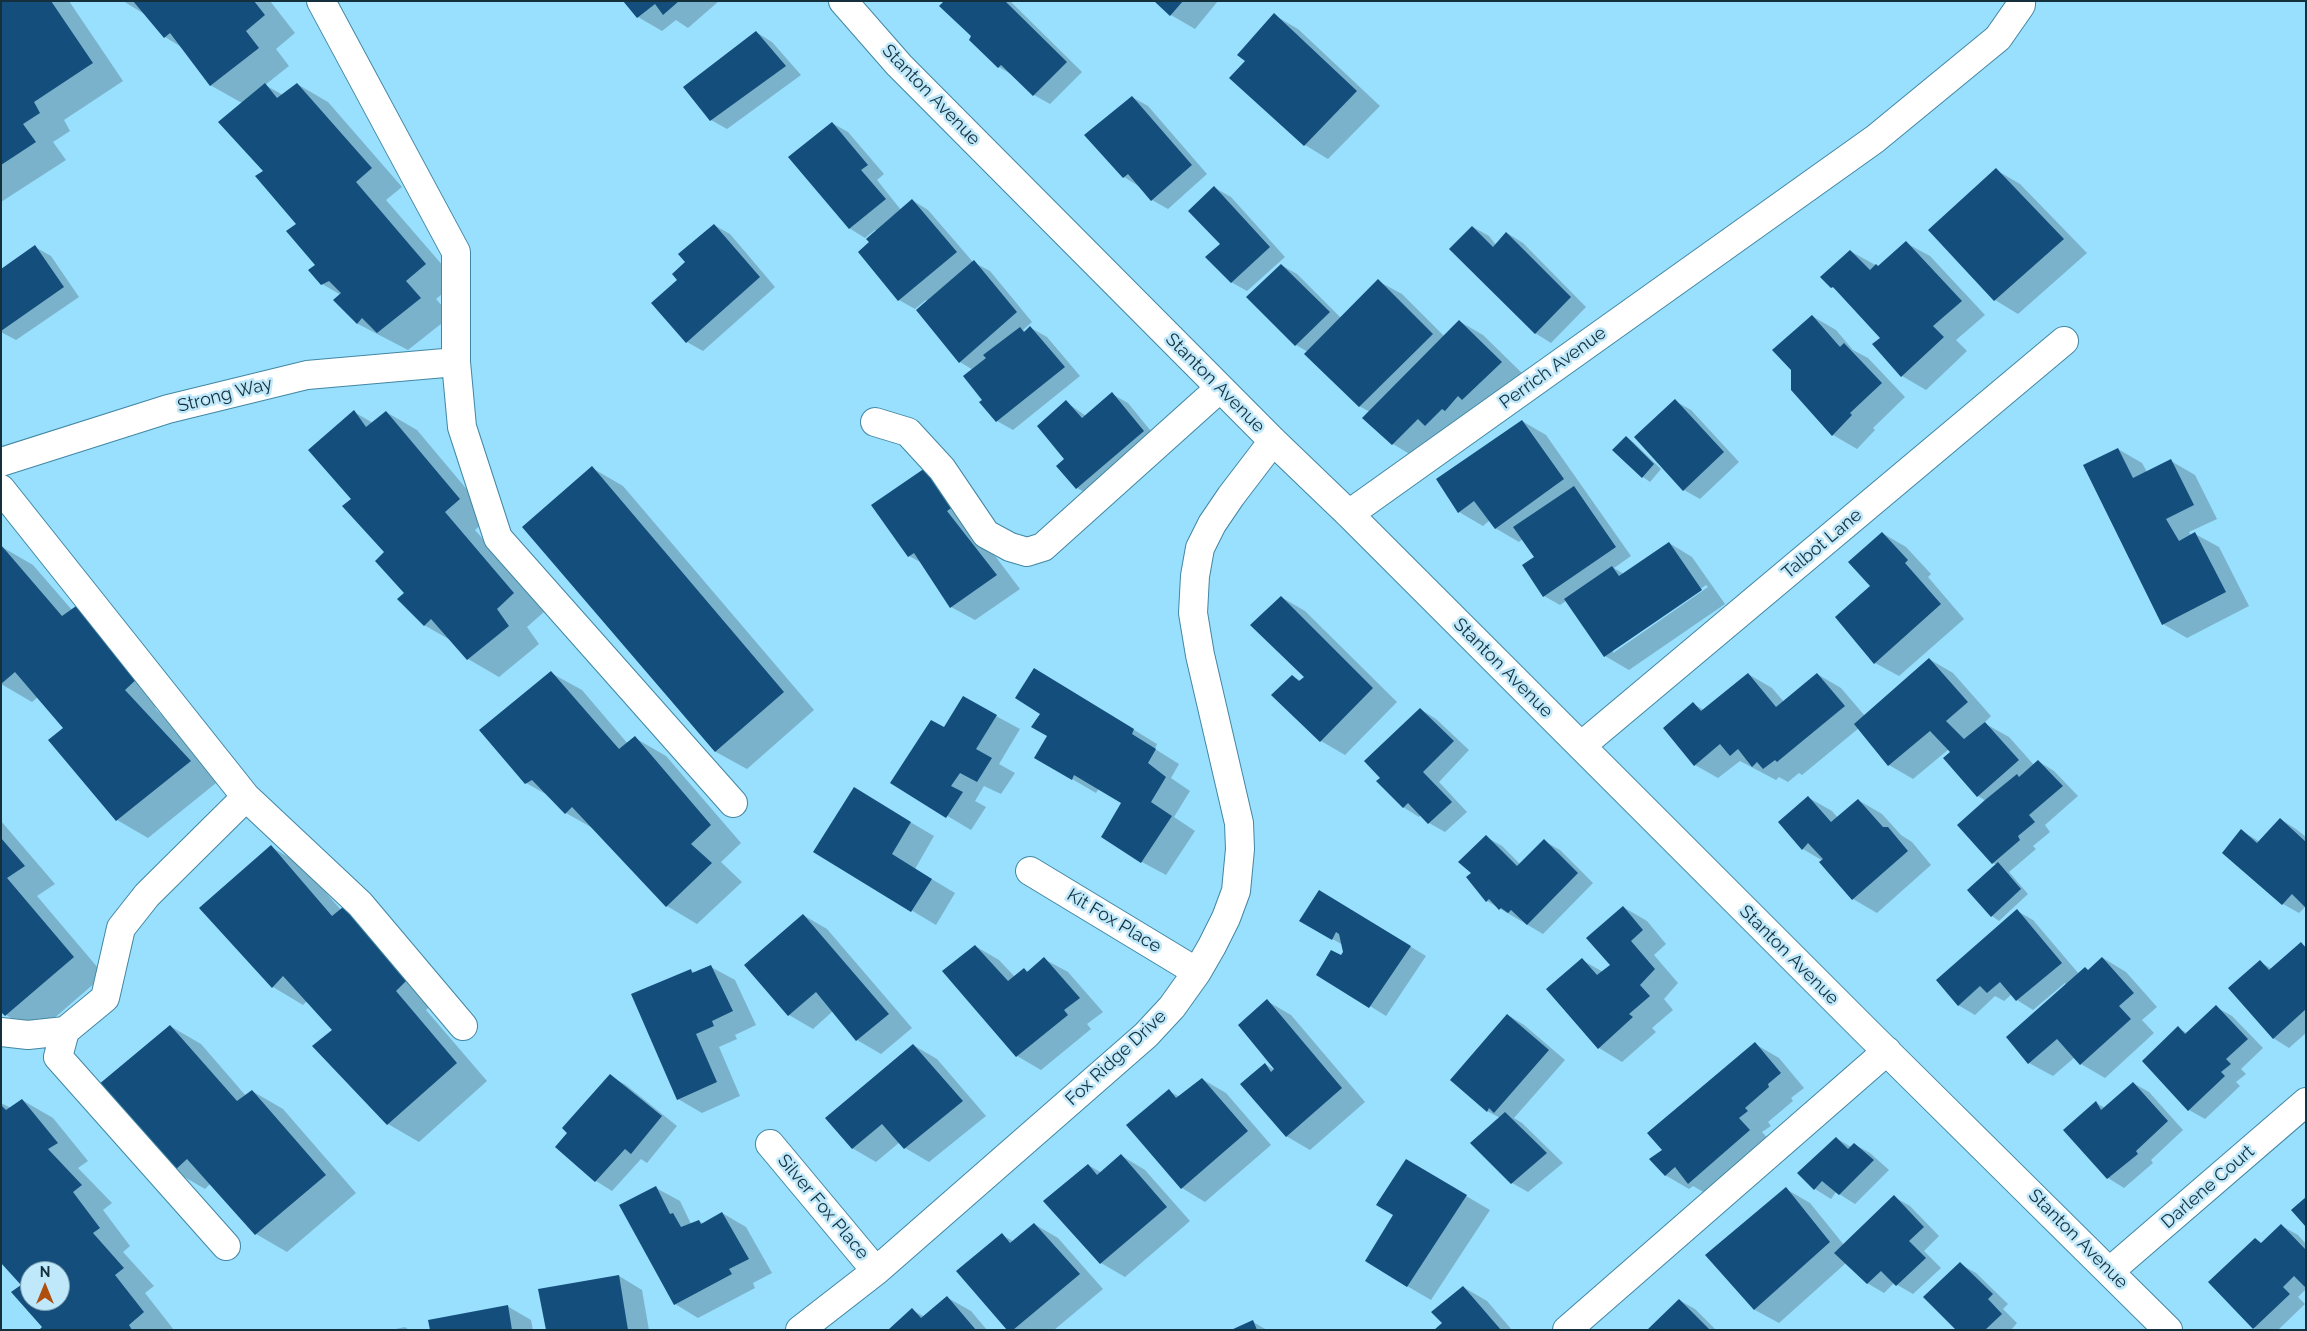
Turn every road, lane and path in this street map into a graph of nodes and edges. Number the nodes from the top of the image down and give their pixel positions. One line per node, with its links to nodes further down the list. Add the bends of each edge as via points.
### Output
1 (321, 1): 5 (street, via 456,252)
2 (843, 1): 6 (street, Stanton Avenue, via 900,65)
3 (2021, 1): 11 (street, Perrich Avenue, via 1998,38 1875,139)
4 (2064, 341): 12 (street, Talbot Lane)
5 (456, 362): 9 (street, Strong Way, via 307,375 168,409); 14 (street, via 462,426 498,538)
6 (1220, 388): 7 (street, via 1043,547 1027,552 986,534 942,470 908,432); 8 (street, Stanton Avenue)
7 (875, 422)
8 (1273, 442): 11 (street, Stanton Avenue); 16 (street, Fox Ridge Drive, via 1212,524 1200,548 1195,576 1194,621 1239,823 1240,849 1236,891 1226,918)
9 (1, 462)
10 (1, 489): 13 (street)
11 (1349, 514): 12 (street, Stanton Avenue)
12 (1581, 746): 20 (street, Stanton Avenue)
13 (246, 797): 17 (street, via 360,904); 18 (street, via 147,895 120,928 105,998)
14 (733, 804)
15 (1030, 871): 16 (street, Kit Fox Place)
16 (1197, 972): 24 (street, Fox Ridge Drive, via 1172,1007 1146,1035)
17 (463, 1026)
18 (65, 1031): 19 (street, via 28,1035); 23 (street, via 58,1057)
19 (1, 1032)
20 (1886, 1051): 25 (street, Stanton Avenue); 27 (street)
21 (2306, 1102): 25 (street, Darlene Court)
22 (770, 1144): 24 (street, Silver Fox Place)
23 (226, 1246)
24 (876, 1271): 26 (street, Fox Ridge Drive)
25 (2110, 1271): 28 (street, Stanton Avenue)
26 (800, 1330)
27 (1567, 1330)
28 (2168, 1330)

